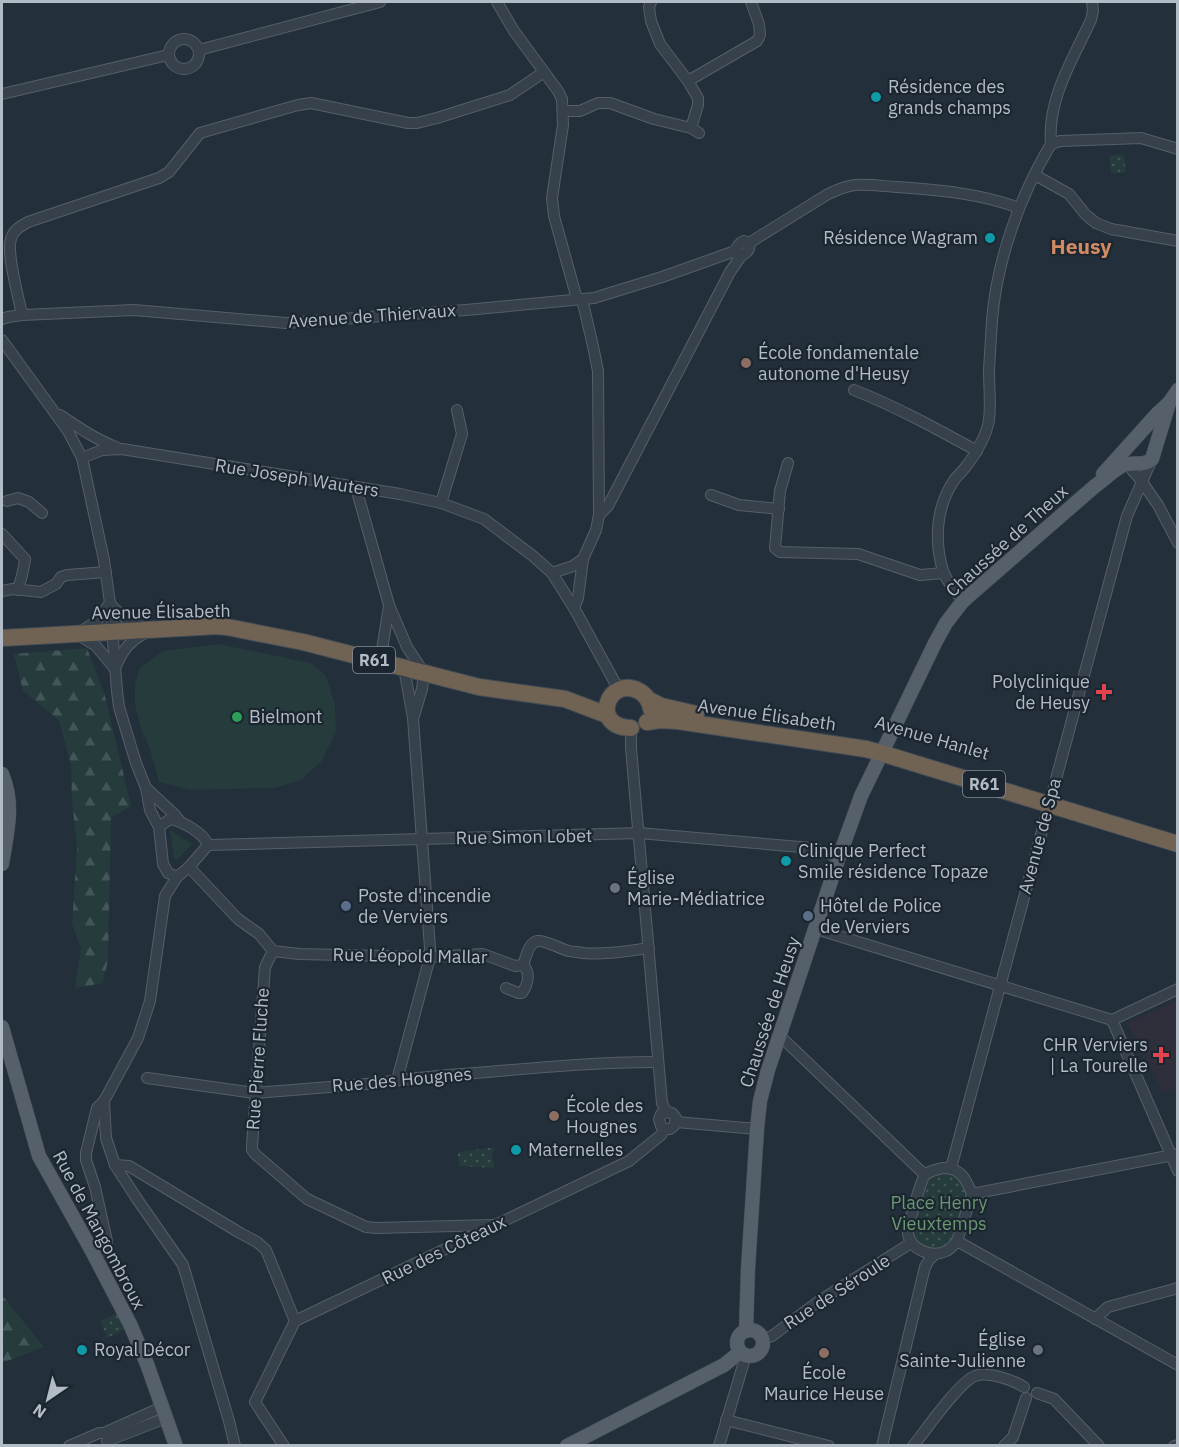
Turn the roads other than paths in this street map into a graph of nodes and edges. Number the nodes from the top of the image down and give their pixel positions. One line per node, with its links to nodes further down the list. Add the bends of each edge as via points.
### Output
1 (380, 2): 6 (street)
2 (497, 2): 8 (street)
3 (651, 2): 9 (street, via 651,21 660,44)
4 (751, 2): 9 (street, via 759,24 757,41)
5 (1092, 2): 12 (street, via 1091,20 1055,104)
6 (199, 50): 7 (street, via 189,39 178,39); 7 (street, via 198,61 185,69 174,66)
7 (168, 56): 10 (street)
8 (544, 72): 11 (street, via 558,91); 19 (street, via 510,95 417,123 311,103 200,133 169,172 159,178 19,227 11,239 9,253)
9 (688, 81): 11 (street, via 698,98 695,130 610,103)
10 (2, 94)
11 (564, 111): 18 (street, via 552,198)
12 (1051, 144): 13 (street, via 1141,138); 14 (street)
13 (1178, 149)
14 (1035, 175): 15 (street); 16 (street, via 1069,194 1086,215 1111,230)
15 (1019, 208): 17 (street, Avenue de Thiervaux, via 952,192 852,186 828,194 749,243 740,243 736,247); 30 (street, via 994,299 989,423)
16 (1178, 241)
17 (738, 254): 18 (street, Avenue de Thiervaux, via 594,298); 45 (street, via 608,506)
18 (579, 299): 19 (street, Avenue de Thiervaux, via 286,322 134,310); 45 (street, via 598,371)
19 (22, 315): 20 (street, Avenue de Thiervaux)
20 (2, 319)
21 (2, 340): 25 (street)
22 (854, 390): 30 (street)
23 (1178, 390): 24 (main road, Chaussée de Theux)
24 (1169, 404): 27 (main road, Chaussée de Theux); 32 (main road, Chaussée de Theux)
25 (53, 410): 28 (street); 31 (street)
26 (457, 410): 40 (street, via 462,434)
27 (1135, 438): 32 (main road, via 1149,443); 34 (main road); 36 (main road, Chaussée de Theux)
28 (101, 442): 29 (street); 31 (street, via 86,444)
29 (122, 449): 31 (street); 37 (street, Rue Joseph Wauters)
30 (977, 451): 52 (street, via 943,501 938,522)
31 (81, 455): 50 (street)
32 (1152, 459): 34 (main road, Chaussée de Theux); 35 (street, Avenue de Spa); 42 (street)
33 (788, 463): 43 (street)
34 (1127, 468): 35 (street); 36 (main road, Chaussée de Theux); 41 (street, Avenue de Spa)
35 (1143, 483): 41 (street, Avenue de Spa); 42 (street)
36 (1095, 486): 55 (main road, Chaussée de Theux)
37 (358, 488): 40 (street, Rue Joseph Wauters); 57 (street)
38 (711, 495): 43 (street, via 739,505)
39 (7, 501): 44 (street, via 18,498)
40 (441, 503): 51 (street, Rue Joseph Wauters, via 484,519)
41 (1131, 505): 46 (street, Avenue de Spa)
42 (1158, 505): 46 (street, via 1140,502); 48 (street)
43 (779, 508): 52 (street, via 775,548 780,552 858,554 920,575)
44 (42, 513)
45 (598, 515): 49 (street)
46 (1127, 516): 77 (street, Avenue de Spa)
47 (2, 534): 53 (street, via 25,559)
48 (1178, 543)
49 (583, 559): 51 (street); 58 (street)
50 (106, 570): 53 (street, via 61,577 40,592); 56 (street)
51 (552, 573): 58 (street, Rue Joseph Wauters)
52 (944, 573): 55 (street)
53 (18, 590): 54 (street)
54 (2, 591)
55 (963, 601): 74 (main road, Chaussée de Theux, via 935,643)
56 (110, 603): 59 (street, via 128,621); 60 (street); 61 (street, via 97,621)
57 (389, 605): 63 (street); 66 (street)
58 (574, 608): 67 (street, Rue Joseph Wauters)
59 (152, 629): 60 (highway, Avenue Élisabeth / R61); 63 (highway, Avenue Élisabeth / R61, via 227,627); 65 (street, via 127,645)
60 (112, 632): 61 (highway, Avenue Élisabeth / R61); 65 (street)
61 (77, 634): 62 (highway, Avenue Élisabeth / R61); 65 (street, via 96,646)
62 (2, 638)
63 (380, 662): 64 (highway, Avenue Élisabeth / R61)
64 (404, 668): 66 (highway, Avenue Élisabeth / R61); 72 (street)
65 (115, 669): 76 (street, via 119,707)
66 (424, 673): 68 (highway, Avenue Élisabeth / R61, via 479,687); 72 (street)
67 (615, 693): 68 (highway, Avenue Élisabeth / R61); 69 (highway, R61, via 632,688); 70 (highway, via 606,706)
68 (565, 699): 70 (highway, Avenue Élisabeth / R61)
69 (649, 700): 71 (highway, Avenue Élisabeth / R61); 73 (highway, via 651,712)
70 (607, 715): 73 (highway, R61, via 623,728)
71 (704, 715): 74 (highway, Avenue Hanlet / R61)
72 (413, 718): 82 (street)
73 (639, 725): 74 (highway, Avenue Élisabeth / R61, via 660,720 854,748); 81 (street, via 631,748)
74 (884, 748): 77 (highway, Avenue Hanlet / R61); 85 (main road, Chaussée de Heusy)
75 (2, 774): 86 (main road, via 10,815)
76 (146, 788): 78 (street); 79 (street, via 150,810)
77 (1051, 799): 80 (highway, Avenue Hanlet / R61); 83 (highway, Avenue Hanlet / R61); 94 (street, Avenue de Spa)
78 (179, 820): 79 (street, via 170,819); 84 (street, via 206,839)
79 (159, 827): 88 (street, via 163,864)
80 (1178, 833)
81 (639, 834): 82 (street, Rue Simon Lobet); 85 (street, Rue Simon Lobet, via 812,848); 90 (street)
82 (422, 839): 84 (street, Rue Simon Lobet); 92 (street)
83 (1178, 844)
84 (208, 845): 87 (street)
85 (839, 857): 89 (main road, Chaussée de Heusy)
86 (2, 864)
87 (189, 867): 88 (street); 91 (street)
88 (177, 878): 104 (street, via 165,896 150,1001 141,1029)
89 (816, 929): 94 (street); 99 (main road, Chaussée de Heusy)
90 (649, 948): 93 (street, via 585,953 537,941); 100 (street)
91 (273, 951): 92 (street, Rue Léopold Mallar); 103 (street, Rue Pierre Fluche, via 265,967)
92 (429, 957): 93 (street, Rue Léopold Mallar, via 483,954 515,966); 102 (street)
93 (523, 965): 95 (street, via 529,976 522,993)
94 (1000, 986): 97 (street); 111 (street, Avenue de Spa)
95 (506, 988)
96 (1178, 989): 97 (street)
97 (1112, 1020): 109 (street)
98 (2, 1027): 119 (main road, Rue de Mangombroux, via 39,1156)
99 (779, 1035): 107 (main road, Chaussée de Heusy, via 760,1101); 113 (street)
100 (657, 1062): 102 (street, Rue des Hougnes); 105 (street)
101 (147, 1078): 103 (street, Rue des Hougnes)
102 (397, 1080): 103 (street, Rue des Hougnes)
103 (255, 1093): 115 (street, Rue Pierre Fluche, via 252,1150 312,1202 366,1227)
104 (104, 1101): 110 (street, via 106,1138); 119 (street, via 97,1108 86,1154 107,1241 104,1259)
105 (666, 1113): 106 (street, via 672,1113); 108 (street, via 659,1119)
106 (676, 1122): 107 (street); 108 (street)
107 (757, 1129): 123 (main road, Chaussée de Heusy)
108 (663, 1132): 115 (street, Rue des Côteaux, via 628,1161)
109 (1174, 1154): 112 (street); 114 (street)
110 (115, 1165): 122 (street, via 129,1166 257,1242 266,1250); 136 (street, via 183,1265)
111 (951, 1168): 113 (street); 114 (street, via 963,1175)
112 (1178, 1171)
113 (925, 1175): 117 (street, via 908,1227)
114 (972, 1194): 116 (street)
115 (497, 1225): 122 (street, Rue des Côteaux)
116 (957, 1241): 118 (street, via 945,1252); 121 (street)
117 (911, 1243): 118 (street); 124 (street, Rue de Séroule)
118 (935, 1254): 141 (street, via 925,1267)
119 (99, 1264): 130 (main road, Rue de Mangombroux, via 147,1364)
120 (1178, 1288): 121 (street, via 1108,1307)
121 (1095, 1319): 127 (street)
122 (295, 1321): 137 (street, via 255,1402)
123 (746, 1330): 124 (main road, via 756,1332); 125 (main road, via 737,1340)
124 (762, 1339): 125 (main road, via 760,1351 753,1356)
125 (743, 1354): 126 (main road); 128 (street)
126 (724, 1365): 128 (street); 138 (main road)
127 (1178, 1365)
128 (739, 1378): 131 (street)
129 (1025, 1392): 133 (street); 142 (street, via 1018,1383 989,1375 976,1376 962,1385); 144 (street, via 1029,1384 1037,1393 1054,1399)
130 (164, 1412): 132 (street); 135 (main road, Rue de Mangombroux)
131 (726, 1420): 139 (street); 140 (street)
132 (105, 1440): 134 (street, via 99,1432)
133 (1015, 1441): 143 (street)
134 (69, 1446)
135 (176, 1446)
136 (235, 1446)
137 (284, 1446)
138 (567, 1446)
139 (719, 1446)
140 (829, 1446)
141 (882, 1446)
142 (913, 1446)
143 (1004, 1446)
144 (1099, 1446)

